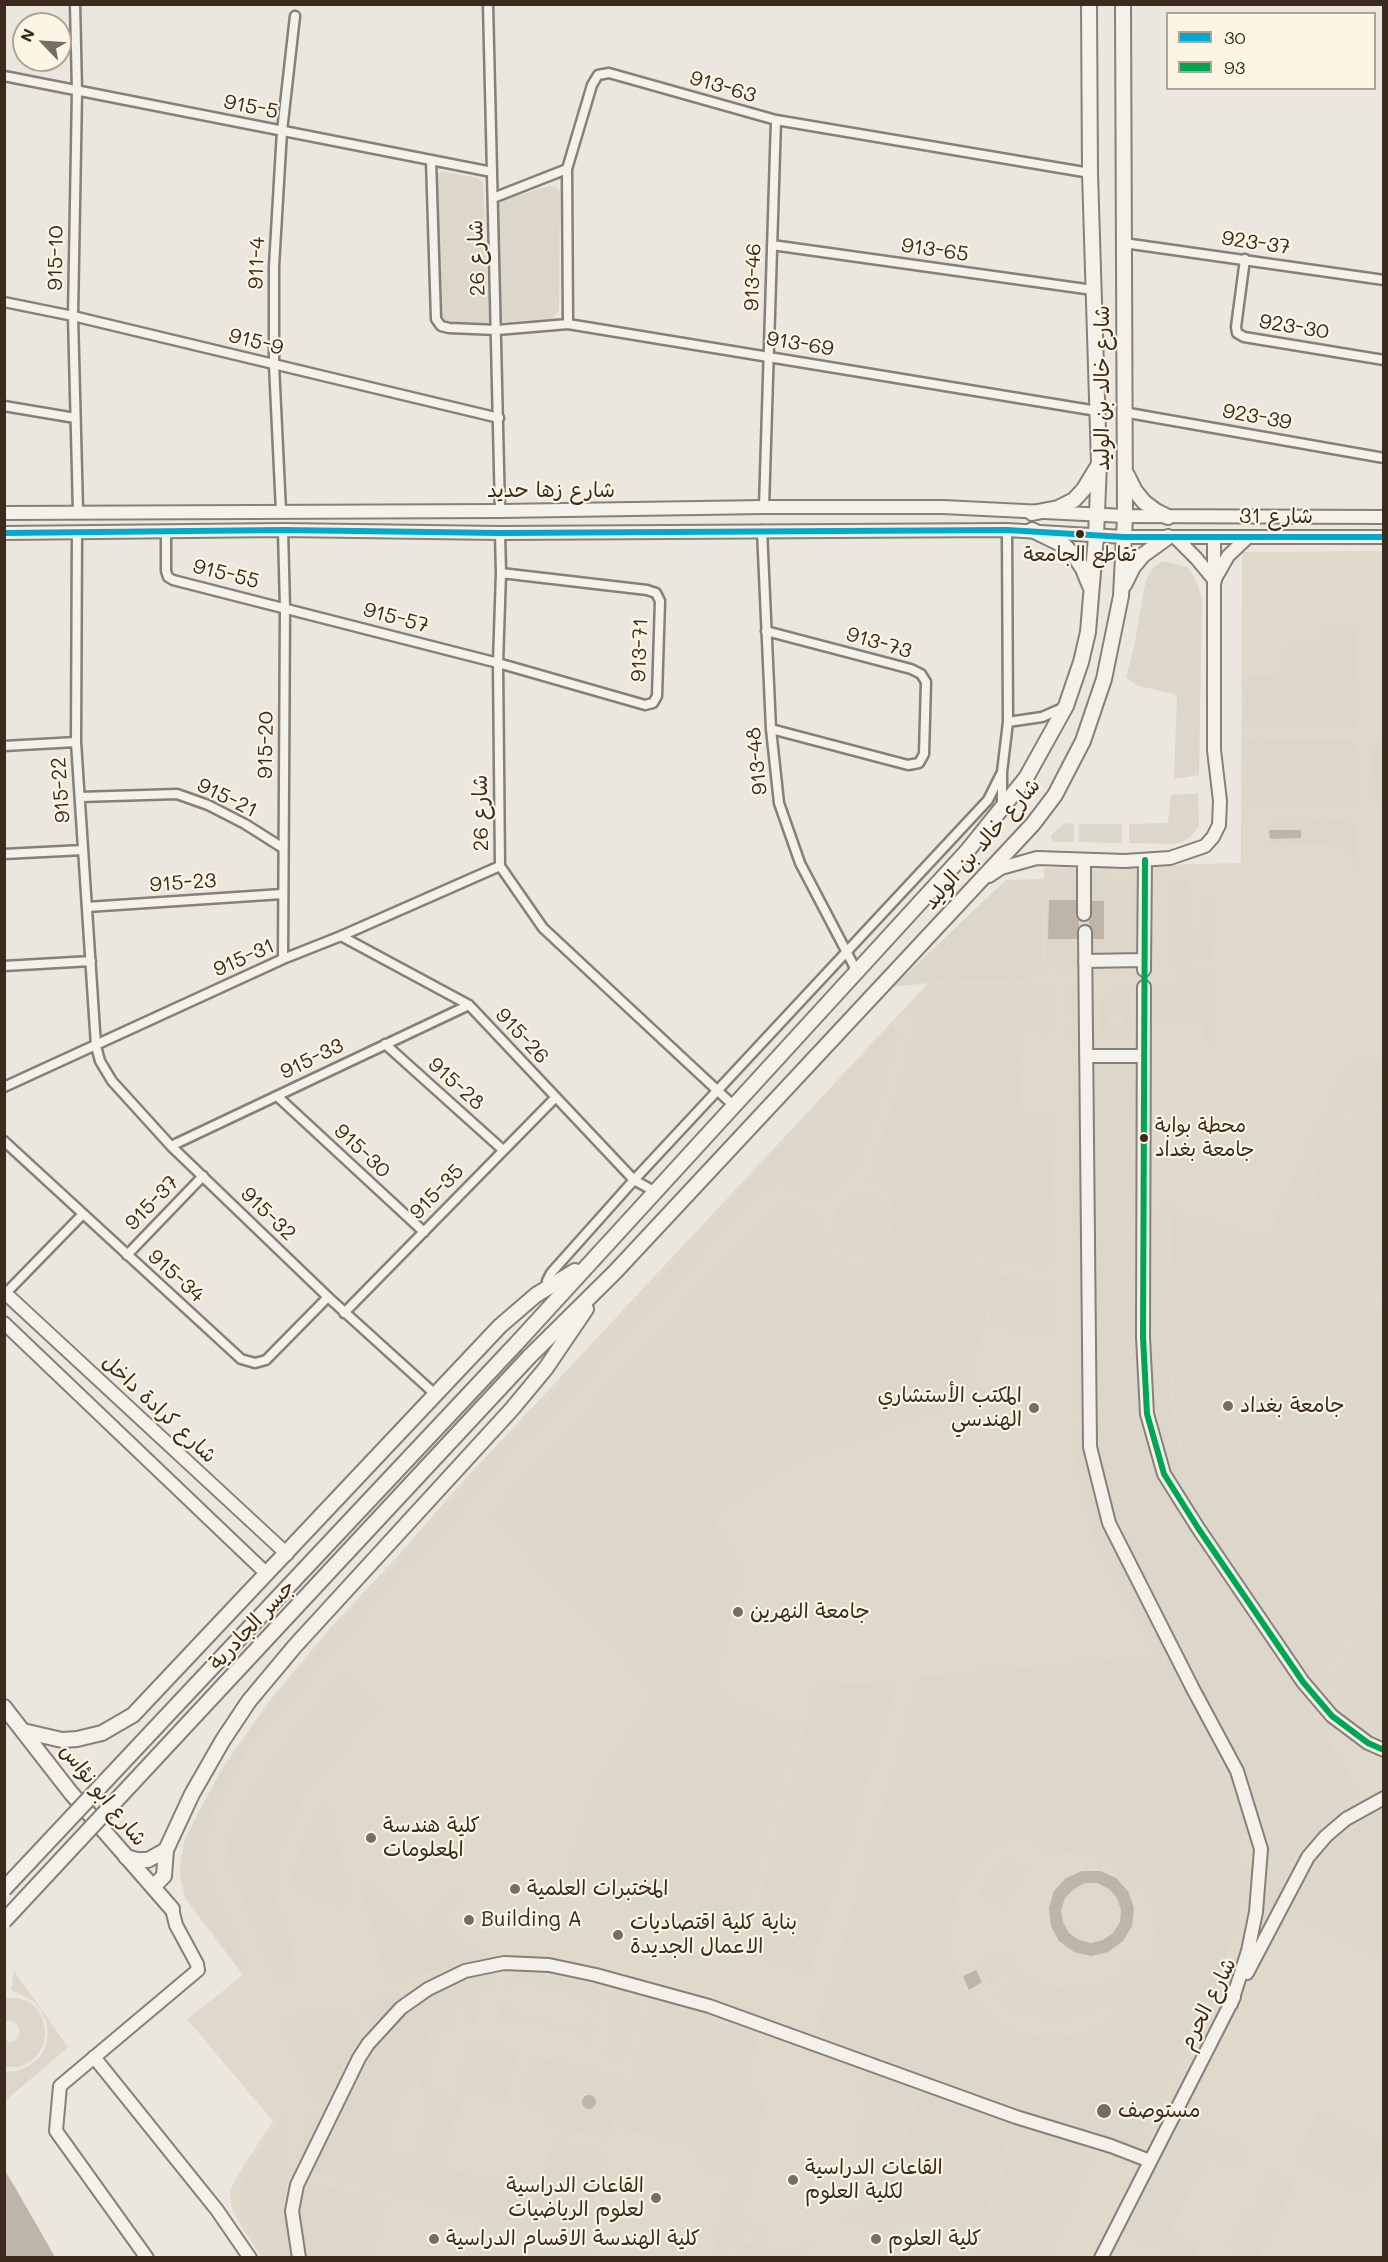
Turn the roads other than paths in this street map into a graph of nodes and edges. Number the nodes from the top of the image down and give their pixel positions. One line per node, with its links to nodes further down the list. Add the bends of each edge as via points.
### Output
1 (75, 4): 7 (street, 915-10)
2 (488, 4): 12 (street, شارع 26)
3 (1089, 4): 13 (main road, شارع خالد بن الوليد)
4 (1123, 4): 15 (main road, شارع خالد بن الوليد)
5 (295, 16): 9 (street, 911-4)
6 (4, 75): 7 (street, 915-5)
7 (77, 92): 9 (street, 915-5); 21 (street, 915-10)
8 (776, 120): 11 (street, 913-63, via 609,74 598,75); 13 (street, 913-63); 16 (street, 913-46)
9 (282, 131): 10 (street, 915-5); 26 (street, 911-4, via 274,266)
10 (431, 160): 12 (street, 915-5); 23 (street, 913-69, via 436,320 449,328)
11 (567, 169): 14 (street); 22 (street, 913-63)
12 (492, 172): 14 (street, شارع 26)
13 (1090, 173): 19 (main road, شارع خالد بن الوليد)
14 (493, 198): 23 (street, شارع 26)
15 (1124, 243): 17 (street, 923-37); 29 (main road, شارع خالد بن الوليد)
16 (772, 246): 19 (street, 913-65); 24 (street, 913-46)
17 (1245, 259): 18 (street, 923-37); 25 (street, 923-30, via 1237,333)
18 (1383, 280)
19 (1093, 290): 28 (main road, شارع خالد بن الوليد)
20 (4, 302): 21 (street, 915-9)
21 (73, 316): 26 (street, 915-9); 30 (street, 915-10)
22 (568, 324): 23 (street, 913-69); 24 (street, 913-69)
23 (497, 330): 31 (street, شارع 26)
24 (769, 357): 28 (street, 913-69); 35 (street, 913-46)
25 (1383, 360)
26 (274, 365): 31 (street, 915-9); 36 (street, 911-4)
27 (4, 406): 30 (street)
28 (1097, 411): 33 (main road, شارع خالد بن الوليد)
29 (1123, 412): 32 (street, 923-39); 34 (main road, شارع خالد بن الوليد)
30 (75, 418): 38 (street, 915-10)
31 (499, 418): 37 (street, شارع 26)
32 (1383, 458)
33 (1099, 464): 40 (main road, via 1074,500); 41 (main road, شارع خالد بن الوليد)
34 (1124, 465): 42 (main road, شارع خالد بن الوليد); 43 (main road, via 1142,499)
35 (764, 507): 37 (street, شارع زها حديد); 40 (street, شارع زها حديد, via 943,507)
36 (281, 511): 37 (street, شارع زها حديد); 38 (street, شارع زها حديد)
37 (500, 511)
38 (78, 512): 39 (street, شارع زها حديد); 49 (street)
39 (4, 513)
40 (1032, 513): 41 (street, شارع زها حديد)
41 (1090, 515): 42 (street, شارع زها حديد); 53 (street, via 1089,532); 54 (main road, شارع خالد بن الوليد)
42 (1125, 516): 43 (street, شارع 31); 55 (main road, شارع خالد بن الوليد)
43 (1168, 517): 44 (street, شارع 31)
44 (1383, 517)
45 (283, 530): 50 (street, شارع زها حديد); 52 (street, شارع زها حديد); 64 (street, 915-20)
46 (762, 530): 47 (street, شارع زها حديد); 52 (street, شارع زها حديد); 65 (street, 913-48)
47 (1006, 530): 48 (street, شارع زها حديد); 68 (street)
48 (1032, 530): 53 (street, شارع زها حديد); 62 (main road, via 1065,546 1083,569)
49 (77, 531): 50 (street, شارع زها حديد); 51 (street, شارع زها حديد); 70 (street, 915-22)
50 (166, 531): 64 (street, 915-55, via 168,577)
51 (4, 533)
52 (501, 533): 60 (street, شارع 26)
53 (1081, 535): 54 (street, شارع زها حديد)
54 (1096, 536): 55 (street, شارع زها حديد); 62 (main road, شارع خالد بن الوليد)
55 (1124, 537): 56 (street, شارع 31); 63 (main road, شارع خالد بن الوليد)
56 (1172, 537): 57 (street, شارع 31); 61 (street); 63 (main road, via 1155,545 1133,567)
57 (1214, 537): 58 (street, شارع 31); 61 (street)
58 (1248, 537): 59 (street, شارع 31); 61 (street, via 1228,556)
59 (1383, 537)
60 (501, 573): 66 (street, شارع 26); 66 (street, 913-71, via 656,593 660,601 657,696 653,704 645,705)
61 (1215, 581): 79 (street, via 1214,750 1219,825 1205,846 1176,857)
62 (1091, 592): 67 (main road, شارع خالد بن الوليد, via 1086,642)
63 (1121, 596): 81 (main road, شارع خالد بن الوليد, via 1095,709 1070,768 1033,824)
64 (285, 608): 66 (street, 915-57); 75 (street, 915-20)
65 (766, 631): 69 (street, 913-48); 69 (street, 913-73, via 911,669 926,682 924,754 919,763 908,765)
66 (498, 663): 80 (street, شارع 26)
67 (1066, 706): 68 (street, via 1042,717); 74 (main road, شارع خالد بن الوليد, via 1026,778)
68 (1008, 722): 72 (street)
69 (771, 729): 87 (street, 913-48, via 779,803 800,863)
70 (76, 742): 71 (street); 73 (street, 915-22)
71 (4, 746)
72 (1002, 772): 74 (street); 87 (street, via 988,800)
73 (80, 797): 75 (street, 915-21, via 177,794 218,810); 76 (street, 915-22)
74 (1002, 810): 92 (main road, شارع خالد بن الوليد)
75 (282, 848): 82 (street, 915-20)
76 (83, 850): 77 (street); 83 (street, 915-22)
77 (4, 854)
78 (1084, 860): 79 (street); 81 (street, via 1053,857 1023,861 1001,868); 84 (street)
79 (1145, 860): 90 (street, via 1144,965)
80 (500, 866): 86 (street, 915-31); 100 (street, شارع 26, via 543,928)
81 (972, 890): 114 (main road, شارع خالد بن الوليد)
82 (282, 894): 83 (street, 915-23); 88 (street, 915-20)
83 (87, 907): 89 (street, 915-22)
84 (1084, 914)
85 (1085, 932): 90 (street)
86 (341, 936): 88 (street, 915-31); 94 (street, 915-26)
87 (846, 953): 92 (street, 913-48); 100 (street)
88 (283, 959): 96 (street, 915-31)
89 (91, 961): 91 (street); 96 (street, 915-22)
90 (1085, 961): 97 (street)
91 (4, 966)
92 (856, 970): 103 (main road, شارع خالد بن الوليد)
93 (1144, 987): 98 (street)
94 (469, 1005): 95 (street, 915-33); 102 (street, 915-26)
95 (385, 1044): 101 (street, 915-33); 106 (street, 915-28)
96 (96, 1046): 99 (street, 915-31); 105 (street, 915-32, via 112,1081)
97 (1086, 1056): 98 (street); 133 (street, via 1090,1447 1109,1523 1237,1771 1261,1849 1256,1912)
98 (1144, 1056): 125 (street, via 1143,1337 1147,1414 1164,1474 1303,1682 1332,1716)
99 (4, 1088)
100 (717, 1092): 103 (street, شارع 26); 108 (street)
101 (277, 1096): 105 (street, 915-33); 111 (street, 915-30)
102 (556, 1097): 106 (street, 915-35); 108 (street, 915-26)
103 (733, 1105): 109 (main road, شارع خالد بن الوليد)
104 (4, 1142): 110 (street, 915-34)
105 (171, 1146): 107 (street, 915-32)
106 (503, 1150): 111 (street, 915-35)
107 (203, 1176): 112 (street, 915-37); 117 (street, 915-32)
108 (634, 1180): 109 (street, 915-26); 115 (street, via 551,1273)
109 (654, 1191): 113 (main road, شارع خالد بن الوليد)
110 (82, 1215): 112 (street, 915-34); 116 (street)
111 (424, 1232): 118 (street, 915-35)
112 (127, 1255): 117 (street, 915-34, via 241,1359 255,1363 266,1359)
113 (596, 1256): 115 (main road); 130 (main road, جسر الجادرية, bridge)
114 (615, 1272): 127 (main road, via 512,1409 257,1691 207,1767); 132 (main road, جسر الجادرية, bridge, via 529,1357)
115 (548, 1288): 120 (main road, via 512,1315)
116 (5, 1293): 121 (street, شارع كرادة داخل)
117 (328, 1297): 118 (street, 915-32)
118 (344, 1313): 120 (street, 915-32)
119 (4, 1323): 122 (street, شارع كرادة داخل)
120 (435, 1394): 121 (main road)
121 (287, 1554): 122 (main road)
122 (267, 1574): 124 (main road, via 142,1707 123,1722 102,1733 76,1739 62,1740)
123 (4, 1707): 124 (main road, شارع ابو نؤاس)
124 (23, 1731): 128 (main road, شارع ابو نؤاس)
125 (1383, 1750)
126 (1383, 1798): 133 (street, شارع الحرم, via 1346,1819 1308,1857)
127 (166, 1850): 128 (main road, via 148,1860); 129 (main road, via 164,1876); 131 (main road)
128 (126, 1857): 129 (main road, شارع ابو نؤاس)
129 (153, 1887): 131 (main road, شارع ابو نؤاس)
130 (4, 1889)
131 (171, 1909): 134 (street, via 198,1970)
132 (4, 1921)
133 (1231, 2004): 135 (street, شارع الحرم)
134 (94, 2057): 136 (street, via 60,2086 56,2131); 137 (street, via 217,2210)
135 (1150, 2161): 138 (street, via 709,2006 549,1965 504,1963 465,1971 428,1989 401,2008 368,2044 297,2185 292,2211); 139 (street, شارع الحرم)
136 (147, 2258)
137 (250, 2258)
138 (298, 2258)
139 (1101, 2258)

